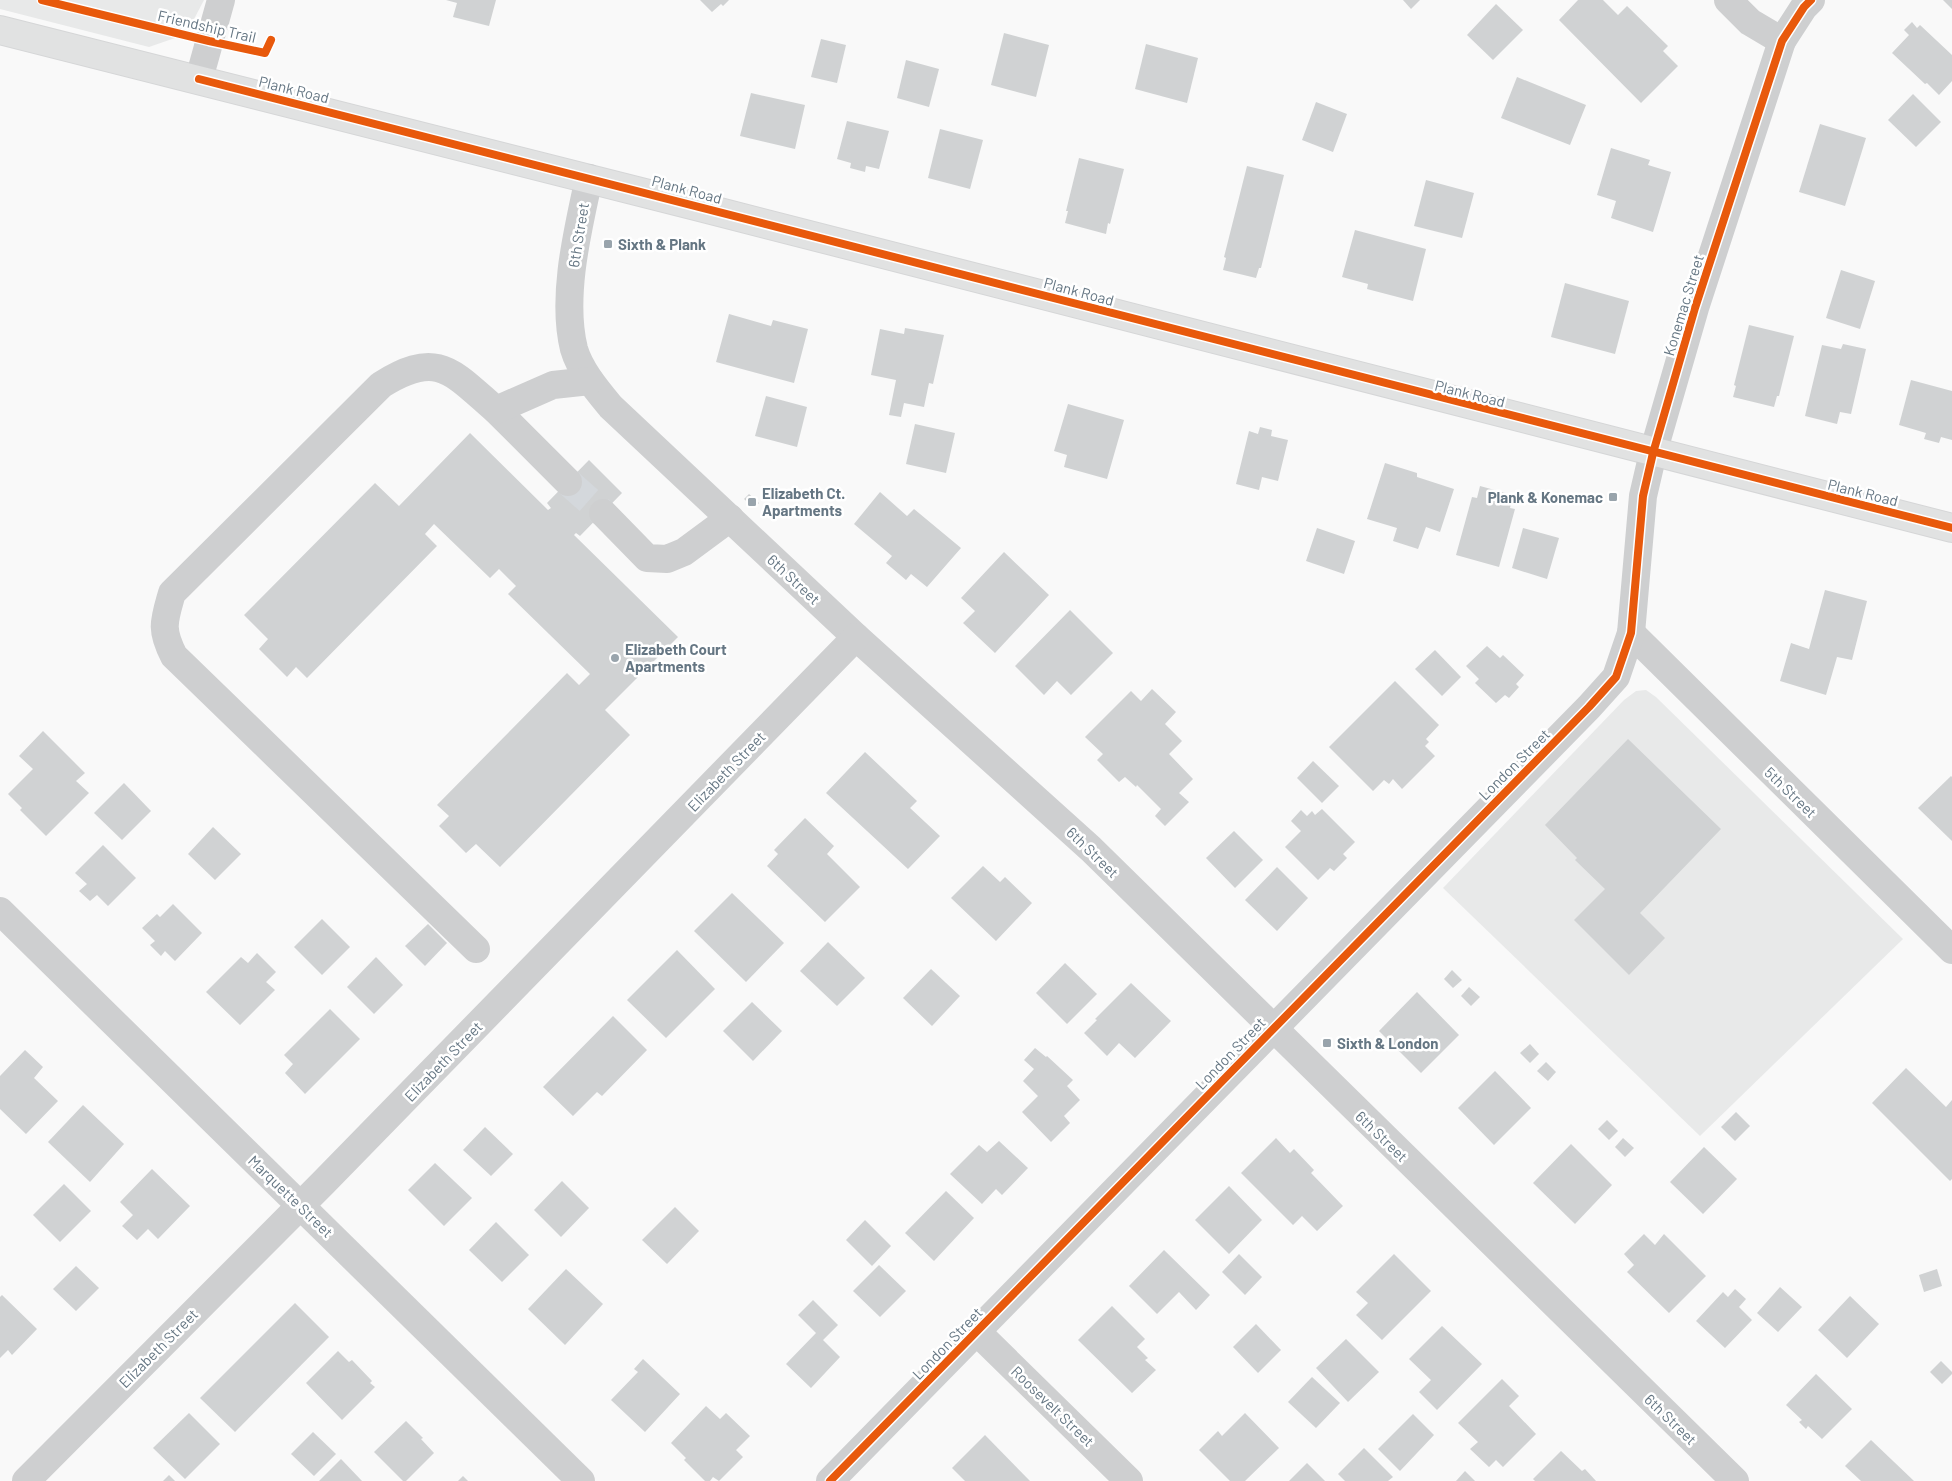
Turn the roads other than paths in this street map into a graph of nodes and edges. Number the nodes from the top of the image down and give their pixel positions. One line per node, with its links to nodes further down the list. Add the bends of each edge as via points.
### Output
1 (221, 0): 6 (street)
2 (1728, 0): 5 (street, via 1750,22)
3 (1811, 0): 5 (street, Konemac Street)
4 (0, 30): 6 (main road, Plank Road)
5 (1782, 41): 10 (street, Konemac Street)
6 (198, 79): 7 (main road, Plank Road)
7 (589, 178): 8 (street, 6th Street, via 577,232 570,287 575,350); 10 (main road, Plank Road)
8 (590, 381): 9 (street, via 553,385); 13 (street, 6th Street, via 611,407)
9 (496, 410): 11 (street); 18 (street, via 442,368 422,366 400,373 381,385 172,593 165,618 165,639 174,656)
10 (1653, 454): 14 (main road, Plank Road); 15 (street, Konemac Street, via 1643,496)
11 (568, 482)
12 (602, 513): 13 (street, via 647,558 667,560 684,552)
13 (730, 518): 16 (street, 6th Street)
14 (1952, 528)
15 (1631, 633): 19 (street, 5th Street); 20 (street, London Street, via 1616,677 1589,707)
16 (856, 637): 20 (street, 6th Street, via 1091,848); 21 (street, Elizabeth Street)
17 (0, 911): 21 (street, Marquette Street)
18 (476, 948)
19 (1952, 950)
20 (1273, 1028): 22 (street, London Street); 27 (street, 6th Street)
21 (301, 1206): 23 (street, Elizabeth Street); 24 (street, Marquette Street)
22 (977, 1332): 25 (street, London Street); 26 (street, Roosevelt Street)
23 (26, 1481)
24 (581, 1481)
25 (830, 1481)
26 (1129, 1481)
27 (1735, 1481)

